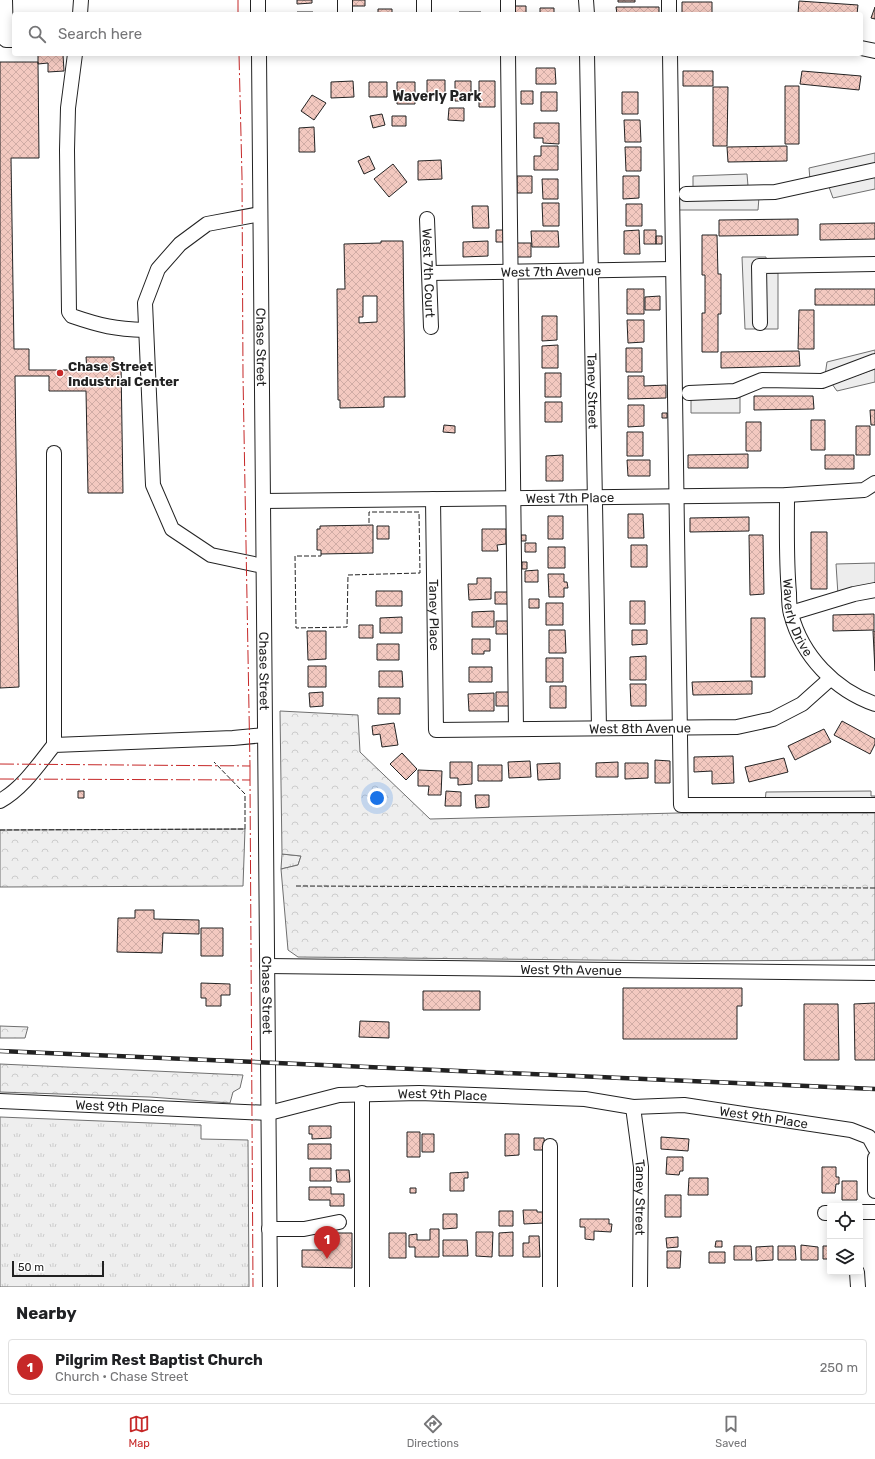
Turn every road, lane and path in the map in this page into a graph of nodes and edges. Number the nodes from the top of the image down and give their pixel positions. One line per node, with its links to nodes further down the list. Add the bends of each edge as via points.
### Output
1 (5, 0): 16 (street)
2 (82, 0): 9 (street)
3 (258, 0): 10 (street)
4 (344, 0): 11 (street)
5 (424, 0): 12 (street)
6 (508, 0): 13 (street)
7 (586, 0): 14 (street)
8 (669, 0): 15 (street)
9 (80, 12)
10 (258, 12)
11 (345, 12)
12 (424, 12)
13 (508, 12)
14 (586, 12)
15 (669, 12)
16 (7, 40)
17 (863, 48): 18 (street)
18 (875, 51)
19 (75, 56): 35 (street, via 68,108 67,150 69,312 72,316 101,326)
20 (259, 56): 26 (street, Chase Street)
21 (508, 56): 31 (street)
22 (587, 56): 30 (street, Taney Street)
23 (670, 56): 29 (street)
24 (875, 170): 25 (street, via 775,192)
25 (686, 194)
26 (260, 214): 35 (street, via 207,224 180,244 158,269 145,303); 45 (street, Chase Street)
27 (427, 219): 32 (street, West 7th Court)
28 (875, 264): 33 (street, via 759,266)
29 (673, 269): 30 (street, West 7th Avenue); 42 (street)
30 (591, 270): 31 (street, West 7th Avenue); 41 (street, Taney Street)
31 (511, 271): 32 (street, West 7th Avenue); 43 (street)
32 (430, 273): 34 (street, West 7th Court)
33 (760, 323)
34 (431, 327)
35 (145, 330): 46 (street, via 153,485 172,529 211,555)
36 (875, 361): 37 (street, via 822,381 762,380 735,391)
37 (689, 393)
38 (54, 453): 56 (street)
39 (875, 483): 40 (street, West 7th Place, via 864,490)
40 (787, 495): 42 (street, West 7th Place); 48 (street, Waverly Drive)
41 (595, 496): 42 (street, West 7th Place); 43 (street, West 7th Place); 51 (street, Taney Street)
42 (676, 496): 52 (street)
43 (514, 498): 44 (street, West 7th Place); 53 (street)
44 (433, 499): 45 (street, West 7th Place); 54 (street, Taney Place)
45 (263, 501): 46 (street, Chase Street)
46 (263, 566): 55 (street, Chase Street)
47 (875, 590): 48 (street)
48 (791, 613): 49 (street, Waverly Drive, via 798,634)
49 (830, 679): 50 (street, Waverly Drive, via 858,698); 52 (street, West 8th Avenue, via 802,704 773,719 737,727)
50 (875, 704)
51 (599, 728): 52 (street, West 8th Avenue); 53 (street, West 8th Avenue)
52 (680, 728): 58 (street, via 680,805)
53 (516, 729): 54 (street, West 8th Avenue)
54 (436, 730)
55 (265, 735): 56 (street); 59 (street, Chase Street)
56 (54, 745): 57 (street, via 12,794)
57 (0, 801)
58 (875, 805)
59 (268, 966): 60 (street, West 9th Avenue); 64 (street, Chase Street)
60 (875, 973)
61 (362, 1093): 63 (street, West 9th Place, via 585,1099); 64 (street, West 9th Place, via 319,1099); 75 (street)
62 (0, 1101): 64 (street, West 9th Place)
63 (633, 1108): 66 (street, West 9th Place, via 684,1105 851,1130 869,1137); 77 (street, Taney Street, via 641,1167)
64 (268, 1113): 72 (street, Chase Street)
65 (550, 1146): 76 (street)
66 (875, 1148)
67 (875, 1158): 68 (street)
68 (875, 1191)
69 (863, 1212): 70 (street)
70 (875, 1212)
71 (339, 1222): 72 (street, via 304,1229)
72 (269, 1229): 74 (street, Chase Street)
73 (857, 1275): 78 (street)
74 (270, 1287)
75 (362, 1287)
76 (550, 1287)
77 (640, 1287)
78 (858, 1287)

